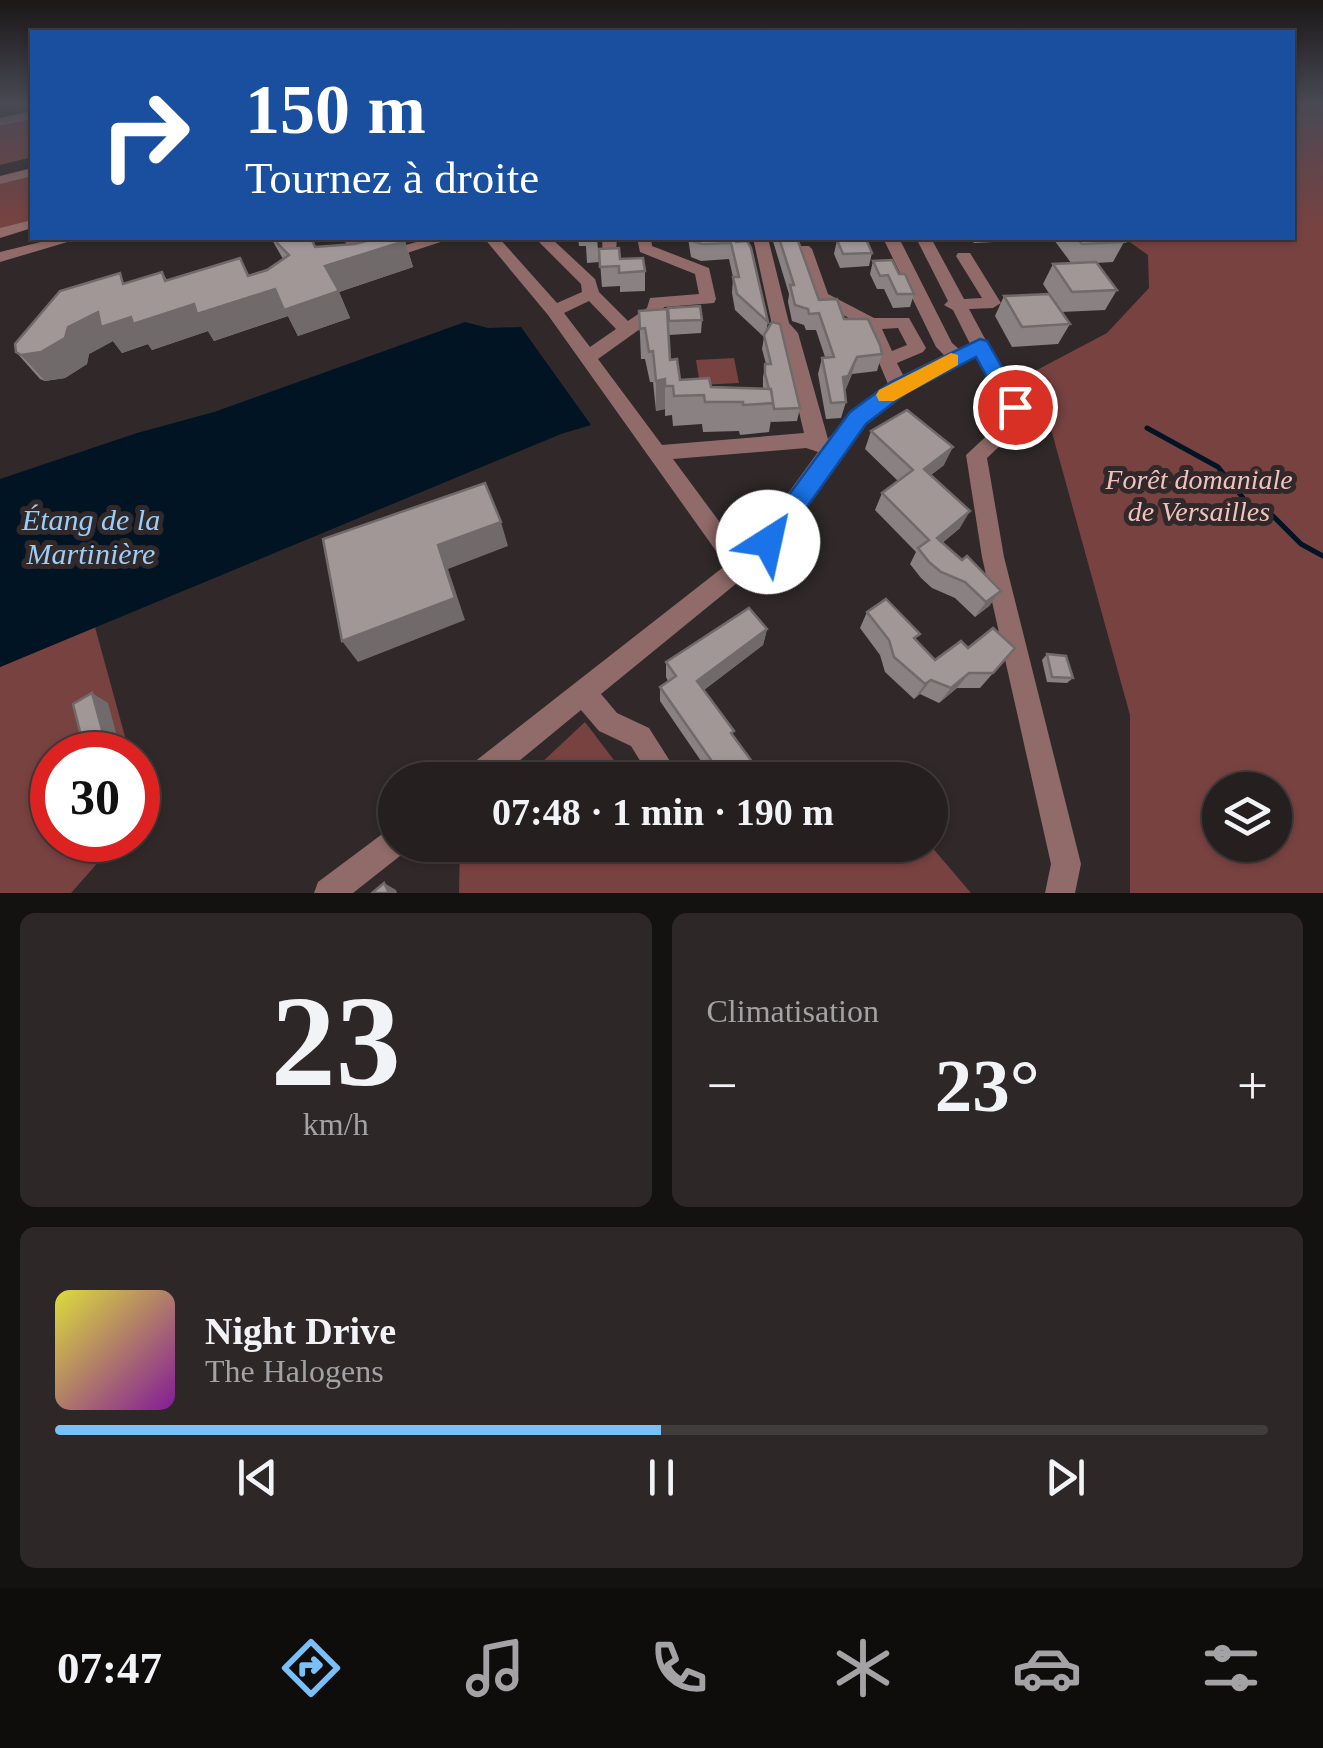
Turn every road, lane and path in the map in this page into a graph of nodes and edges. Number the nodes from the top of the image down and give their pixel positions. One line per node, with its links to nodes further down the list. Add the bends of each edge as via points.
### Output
1 (30, 160): 2 (street)
2 (0, 167)
3 (30, 172): 4 (street)
4 (0, 180)
5 (30, 224): 6 (street)
6 (0, 232)
7 (30, 238): 18 (street)
8 (64, 240): 21 (street)
9 (351, 240): 10 (street, via 364,262)
10 (432, 240)
11 (494, 240): 26 (street)
12 (544, 240): 23 (street, via 590,283)
13 (608, 240): 22 (street)
14 (644, 240): 28 (street, via 645,249 703,271 708,299 656,302 655,310)
15 (760, 240): 34 (street, via 781,325)
16 (893, 240): 25 (street)
17 (925, 240): 24 (street)
18 (0, 246)
19 (804, 249): 27 (street, via 821,296)
20 (964, 256): 24 (street, via 993,303)
21 (0, 257)
22 (609, 261)
23 (591, 294): 26 (street); 28 (street)
24 (960, 305): 25 (street); 29 (street)
25 (925, 306): 31 (street)
26 (554, 311): 30 (street)
27 (871, 324): 32 (street); 32 (street, via 903,322 917,348)
28 (627, 330): 30 (street)
29 (980, 346): 31 (street); 42 (street, via 1018,419 976,455 993,557 1066,864)
30 (588, 357): 35 (street)
31 (957, 357): 33 (street)
32 (887, 360): 33 (street)
33 (899, 387): 34 (street)
34 (824, 446): 35 (street); 36 (street, via 768,542)
35 (658, 453): 36 (street)
36 (740, 567): 37 (street)
37 (584, 694): 38 (street); 39 (street, via 608,722 640,737)
38 (497, 762)
39 (656, 762)
40 (378, 855): 41 (street)
41 (330, 893)
42 (1060, 893)

